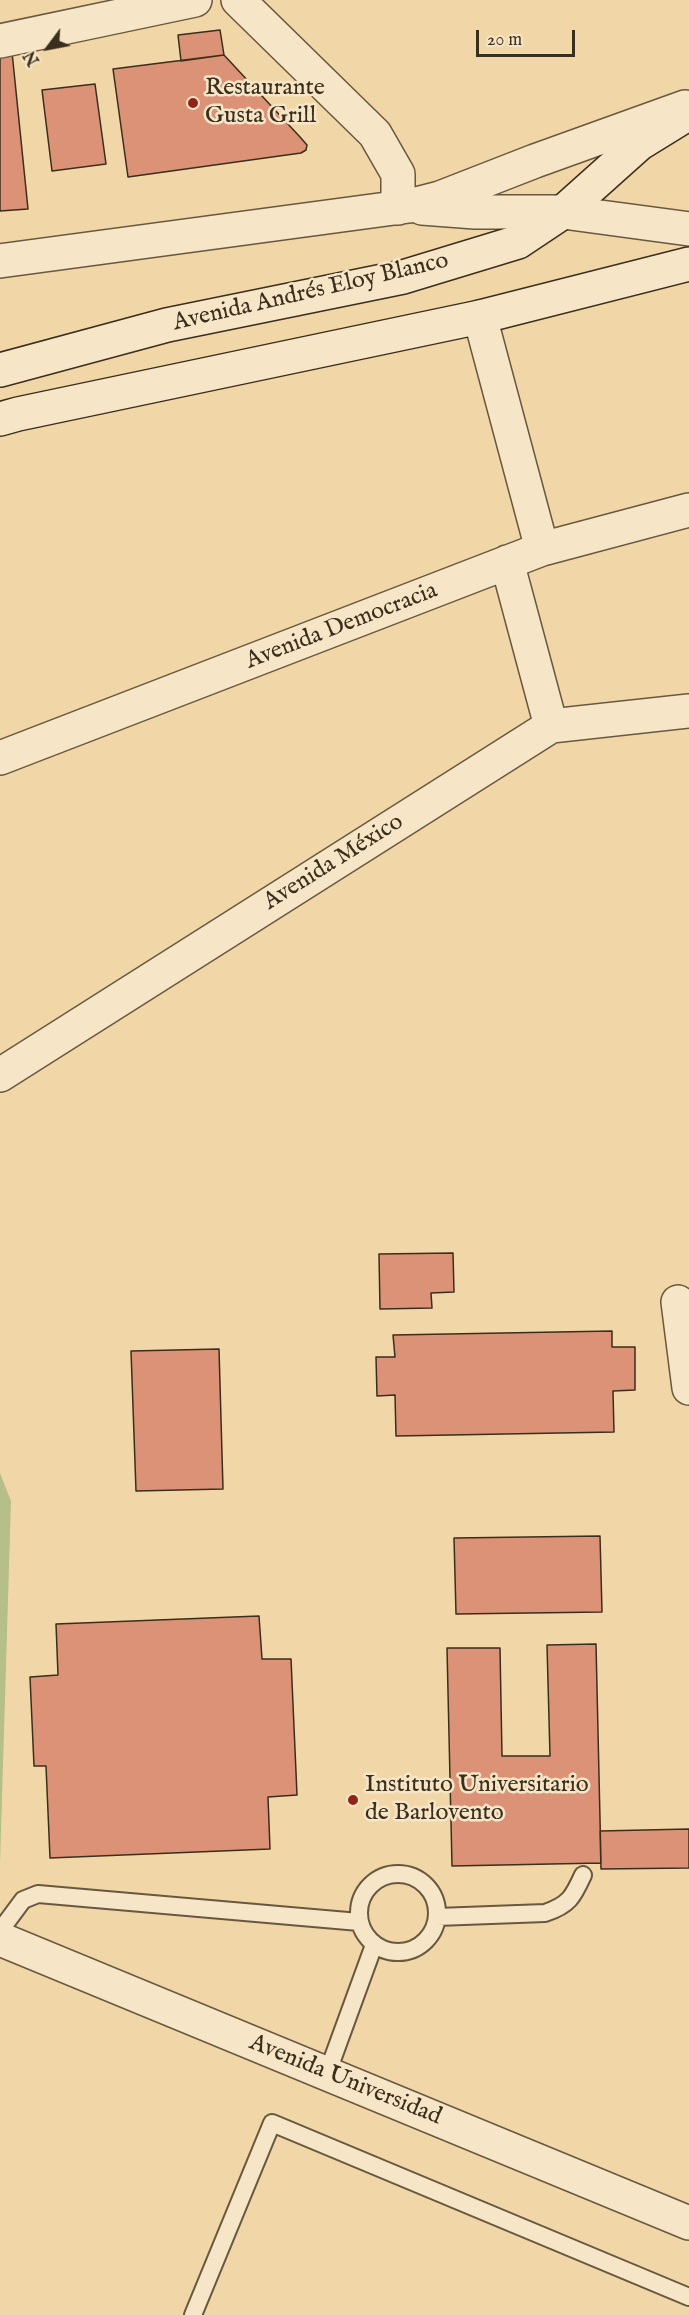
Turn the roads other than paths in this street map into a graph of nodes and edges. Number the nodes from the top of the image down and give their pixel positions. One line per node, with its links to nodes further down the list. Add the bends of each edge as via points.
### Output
1 (195, 0): 3 (street)
2 (238, 0): 6 (street, via 375,134 398,174)
3 (0, 41)
4 (689, 105): 6 (street, via 440,198)
5 (689, 113): 7 (street, Avenida Andrés Eloy Blanco, via 639,144)
6 (404, 207): 7 (street); 9 (street)
7 (563, 212): 8 (street); 12 (street, Avenida Andrés Eloy Blanco, via 518,242 403,277 167,326)
8 (689, 229)
9 (0, 261)
10 (689, 264): 11 (street)
11 (480, 316): 13 (street); 15 (street)
12 (0, 370)
13 (0, 419)
14 (689, 510): 15 (street, Avenida Democracia)
15 (542, 549): 16 (street, Avenida Democracia)
16 (507, 562): 18 (street); 19 (street, Avenida Democracia)
17 (689, 711): 18 (street, Avenida México)
18 (551, 726): 20 (street, Avenida México)
19 (0, 758)
20 (0, 1074)
21 (678, 1302): 22 (street)
22 (689, 1389)
23 (583, 1875): 24 (lane, via 574,1895 562,1907 545,1913)
24 (437, 1917): 25 (lane, via 431,1890 409,1875 395,1873 371,1884 359,1907); 28 (lane, via 434,1931 414,1950 400,1953)
25 (359, 1922): 26 (lane, via 38,1894 22,1900); 28 (lane)
26 (0, 1931)
27 (0, 1939): 29 (street, Avenida Universidad)
28 (374, 1945): 29 (lane)
29 (327, 2074): 30 (street, Avenida Universidad)
30 (689, 2223)
31 (689, 2297): 32 (lane, via 272,2123)
32 (193, 2315)

